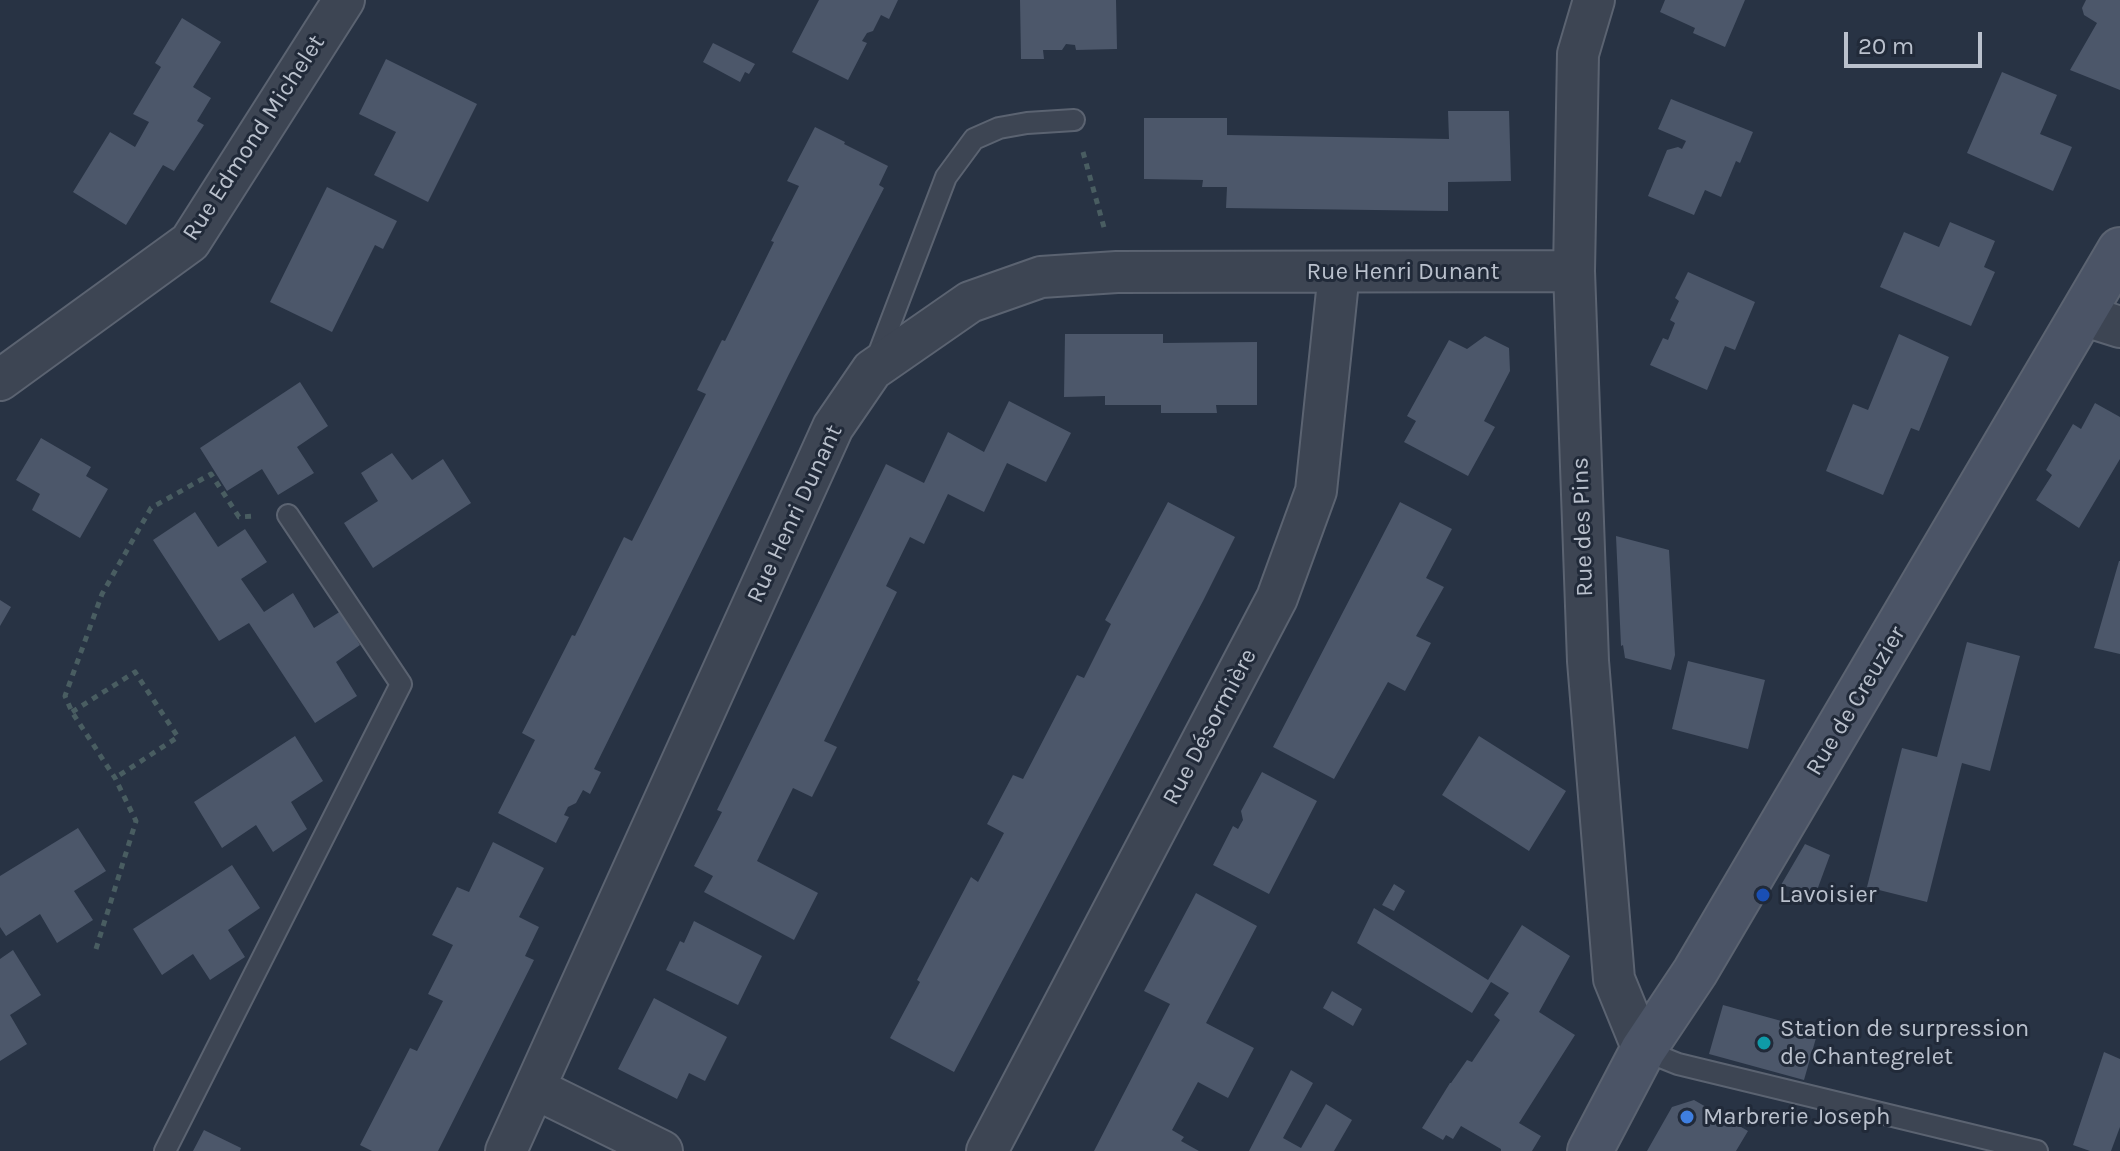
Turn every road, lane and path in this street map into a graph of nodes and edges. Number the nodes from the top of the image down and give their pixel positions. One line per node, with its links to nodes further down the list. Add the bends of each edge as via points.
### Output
1 (344, 0): 10 (street, Rue Edmond Michelet, via 190,242)
2 (1594, 0): 5 (street, Rue des Pins, via 1578,54)
3 (1074, 120): 6 (path); 9 (lane, via 999,128 974,139 946,177)
4 (2120, 250): 8 (street, Rue de Creuzier)
5 (1574, 271): 7 (street, Rue Henri Dunant); 15 (street, Rue des Pins, via 1588,661 1611,959)
6 (1117, 272): 7 (street, Rue Henri Dunant); 9 (street, Rue Henri Dunant, via 1041,277 970,302)
7 (1339, 272): 20 (street, Rue Désormière, via 1316,491 1277,598)
8 (2101, 321): 15 (street, Rue de Creuzier)
9 (872, 370): 16 (street, Rue Henri Dunant, via 833,427)
10 (0, 380)
11 (288, 515): 12 (path, via 239,517 211,474 151,508 102,594 65,696); 17 (lane, via 401,684)
12 (72, 712): 13 (path); 13 (path, via 135,672 178,737)
13 (115, 778): 14 (path, via 136,821)
14 (96, 949)
15 (1643, 1050): 21 (street, Rue de Creuzier); 22 (lane, via 1678,1064)
16 (536, 1089): 18 (street, Rue Henri Dunant); 19 (street)
17 (165, 1151)
18 (506, 1151)
19 (662, 1151)
20 (987, 1151)
21 (1590, 1151)
22 (2037, 1151)

